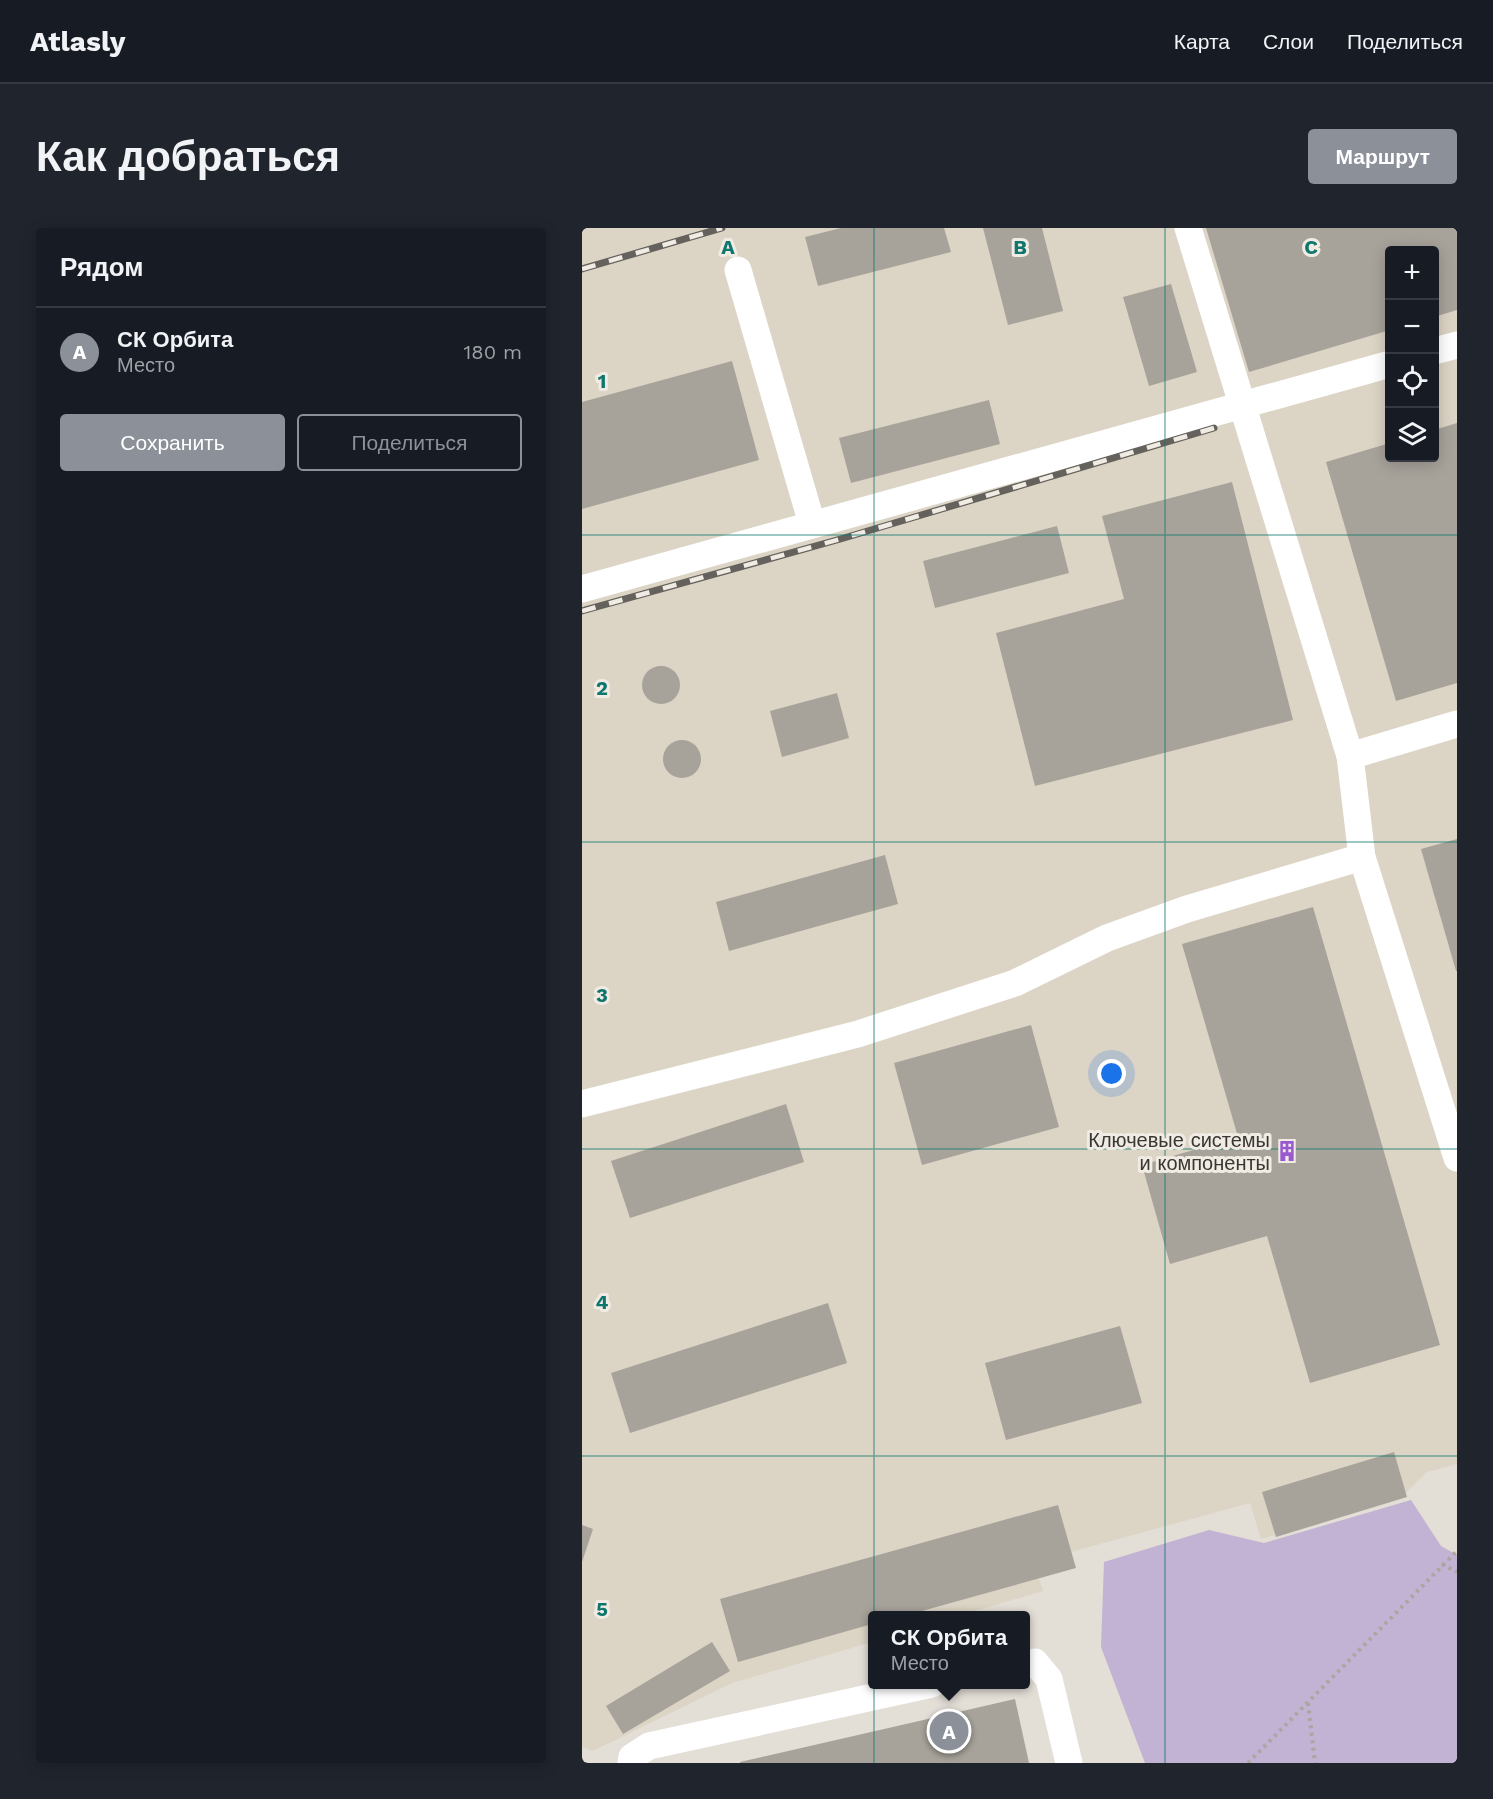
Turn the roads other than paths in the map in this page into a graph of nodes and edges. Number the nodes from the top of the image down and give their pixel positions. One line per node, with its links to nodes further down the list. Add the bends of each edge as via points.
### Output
1 (1188, 228): 6 (lane)
2 (738, 270): 7 (lane)
3 (1457, 345): 4 (lane)
4 (1439, 350)
5 (1385, 365): 6 (lane)
6 (1241, 405): 7 (lane); 10 (lane)
7 (812, 524): 8 (lane)
8 (582, 589)
9 (1457, 724): 10 (lane)
10 (1350, 756): 11 (lane)
11 (1362, 857): 12 (lane, via 1186,909 1107,938 1015,982 858,1034); 13 (lane)
12 (582, 1104)
13 (1457, 1158)
14 (1030, 1663): 17 (lane, via 1035,1662 1049,1679)
15 (909, 1689): 16 (lane, via 649,1746 632,1757)
16 (631, 1763)
17 (1069, 1763)

